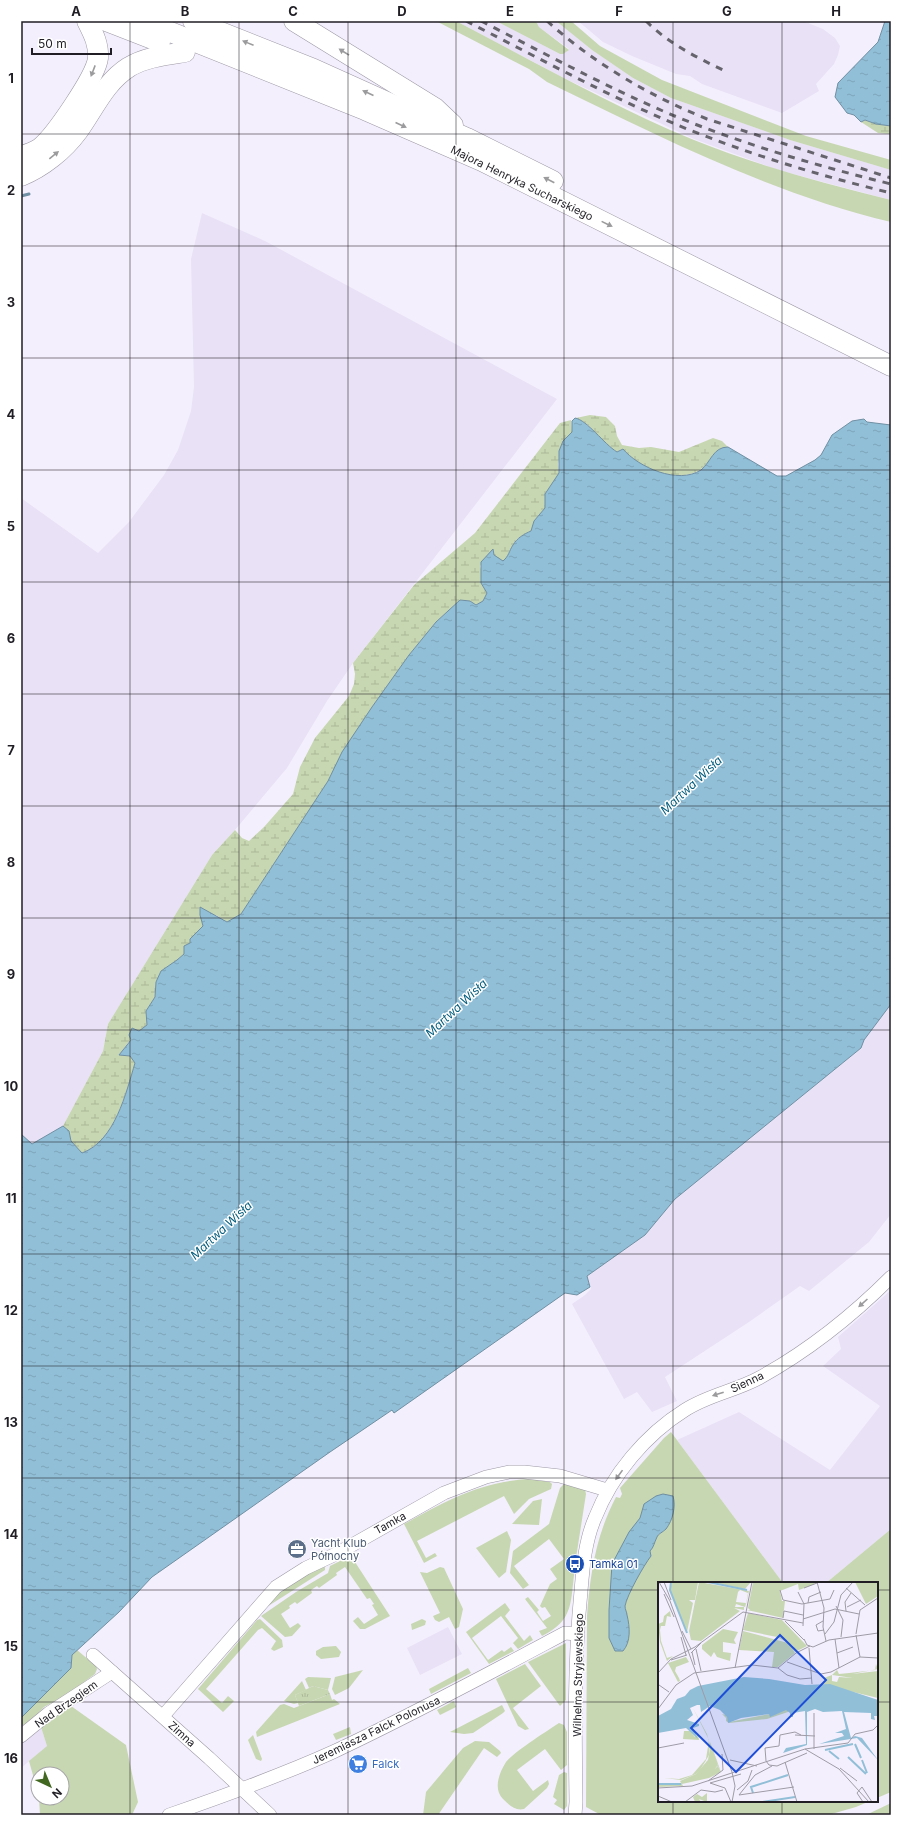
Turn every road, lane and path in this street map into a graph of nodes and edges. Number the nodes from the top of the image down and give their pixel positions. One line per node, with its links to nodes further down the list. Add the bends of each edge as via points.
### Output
1 (87, 21): 9 (highway, one-way to 9, via 96,38 98,59 90,79 53,135 41,148)
2 (106, 21): 6 (highway)
3 (143, 21): 7 (highway, Majora Henryka Sucharskiego)
4 (193, 21): 8 (highway, Majora Henryka Sucharskiego, one-way to 4, via 314,69)
5 (294, 21): 8 (highway, one-way to 5, via 435,108)
6 (185, 52): 7 (highway, via 326,108); 10 (highway, one-way to 6, via 64,148 116,77 147,59)
7 (365, 110): 11 (highway, Majora Henryka Sucharskiego, one-way to 11, via 482,161)
8 (467, 138): 11 (highway, Majora Henryka Sucharskiego, one-way to 8)
9 (21, 156)
10 (21, 176)
11 (736, 281): 12 (highway, Majora Henryka Sucharskiego); 13 (highway, Majora Henryka Sucharskiego)
12 (891, 352)
13 (891, 366)
14 (891, 1277): 15 (street, Sienna, one-way to 15, via 853,1312 793,1357 739,1388 713,1396 685,1410 667,1423 634,1454)
15 (607, 1490): 16 (street, Wilhelma Stryjewskiego, via 590,1532); 19 (street, Tamka, via 560,1476 509,1472 486,1477 444,1493 276,1587)
16 (576, 1634): 21 (street, Jeremiasza Falck Polonusa, via 565,1633 345,1746); 24 (street, Wilhelma Stryjewskiego)
17 (93, 1655): 18 (street, Zimna)
18 (112, 1672): 19 (street, Zimna); 20 (street, Nad Brzegiem, via 49,1713)
19 (163, 1716): 21 (street, Zimna)
20 (21, 1736)
21 (241, 1788): 22 (street, Jeremiasza Falck Polonusa); 23 (street, Zimna)
22 (169, 1815)
23 (270, 1815)
24 (575, 1815)

